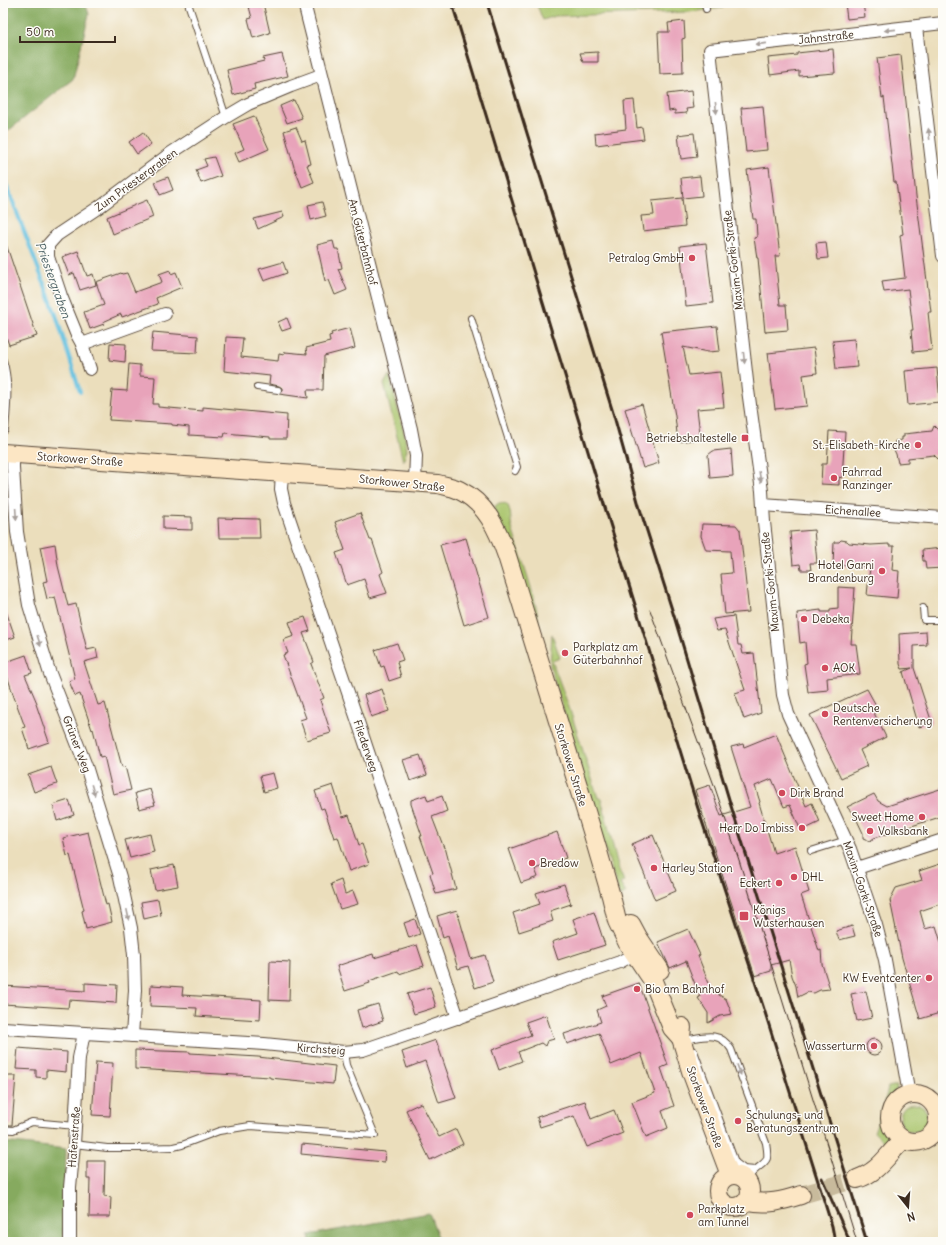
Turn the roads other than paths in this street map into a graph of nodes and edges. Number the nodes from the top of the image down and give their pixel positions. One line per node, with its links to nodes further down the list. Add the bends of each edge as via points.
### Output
1 (188, 3): 7 (lane)
2 (304, 3): 6 (street, Am Güterbahnhof)
3 (943, 23): 4 (street, Jahnstraße)
4 (916, 27): 5 (street, Jahnstraße, one-way to 5); 8 (street, one-way to 4)
5 (710, 50): 22 (street, Maxim-Gorki-Straße, one-way to 22)
6 (321, 75): 7 (street, Zum Priestergraben, via 248,104); 21 (street, Am Güterbahnhof, via 411,429 416,456)
7 (226, 117): 11 (street, Zum Priestergraben, via 57,235 48,245 48,257)
8 (943, 256)
9 (165, 314): 11 (street)
10 (471, 318): 19 (lane, via 517,467)
11 (82, 344): 13 (street, Zum Priestergraben)
12 (3, 360): 16 (lane)
13 (90, 369)
14 (257, 387): 15 (lane)
15 (278, 390)
16 (5, 405): 17 (lane)
17 (4, 430)
18 (8, 453): 20 (main road, Storkower Straße); 34 (street, Grüner Weg, one-way to 34, via 13,475 19,545 31,613 49,671 86,766 120,877 131,928 135,990)
19 (515, 471)
20 (282, 473): 21 (main road, Storkower Straße); 31 (street, Fliederweg, via 281,489 284,503)
21 (415, 482): 30 (main road, Storkower Straße, via 438,484 458,490 481,507 498,532 517,587 617,921)
22 (763, 506): 23 (street, Eichenallee); 26 (street, Maxim-Gorki-Straße, via 783,695 790,719)
23 (943, 518)
24 (924, 608): 25 (lane, via 924,620)
25 (943, 620)
26 (846, 840): 28 (lane); 29 (street, Maxim-Gorki-Straße)
27 (943, 840): 29 (street)
28 (811, 851)
29 (857, 868): 39 (street, Maxim-Gorki-Straße, via 880,939)
30 (639, 951): 31 (street, Kirchsteig, via 620,962); 36 (main road, Storkower Straße, via 672,1028)
31 (458, 1018): 37 (street, Kirchsteig, via 363,1050)
32 (3, 1028): 33 (street, Kirchsteig)
33 (84, 1033): 34 (street, Kirchsteig); 41 (street, Hafenstraße, via 78,1058)
34 (132, 1036): 37 (street, Kirchsteig)
35 (704, 1037): 36 (lane); 38 (lane, via 696,1047); 45 (lane, one-way to 45, via 720,1038 732,1049 766,1143 768,1155 762,1166)
36 (682, 1039): 38 (lane); 45 (main road, Storkower Straße, via 692,1074)
37 (344, 1052): 44 (lane, via 346,1065 375,1135 250,1126 219,1131 173,1147 107,1148)
38 (696, 1056): 45 (lane)
39 (909, 1094): 40 (main road, via 922,1095 933,1102); 43 (main road, via 894,1104 890,1115 891,1127)
40 (941, 1121): 43 (main road, via 928,1138 916,1142)
41 (76, 1126): 42 (lane, via 32,1122 13,1130); 44 (street, Hafenstraße)
42 (3, 1129)
43 (903, 1140): 46 (main road, via 875,1171)
44 (74, 1144): 49 (street, Hafenstraße, via 70,1187)
45 (736, 1165): 48 (main road, Storkower Straße, via 751,1190); 48 (main road, via 721,1181 718,1191 721,1201 735,1208)
46 (857, 1179)
47 (801, 1195): 48 (main road, via 762,1204)
48 (748, 1201)
49 (70, 1242)

